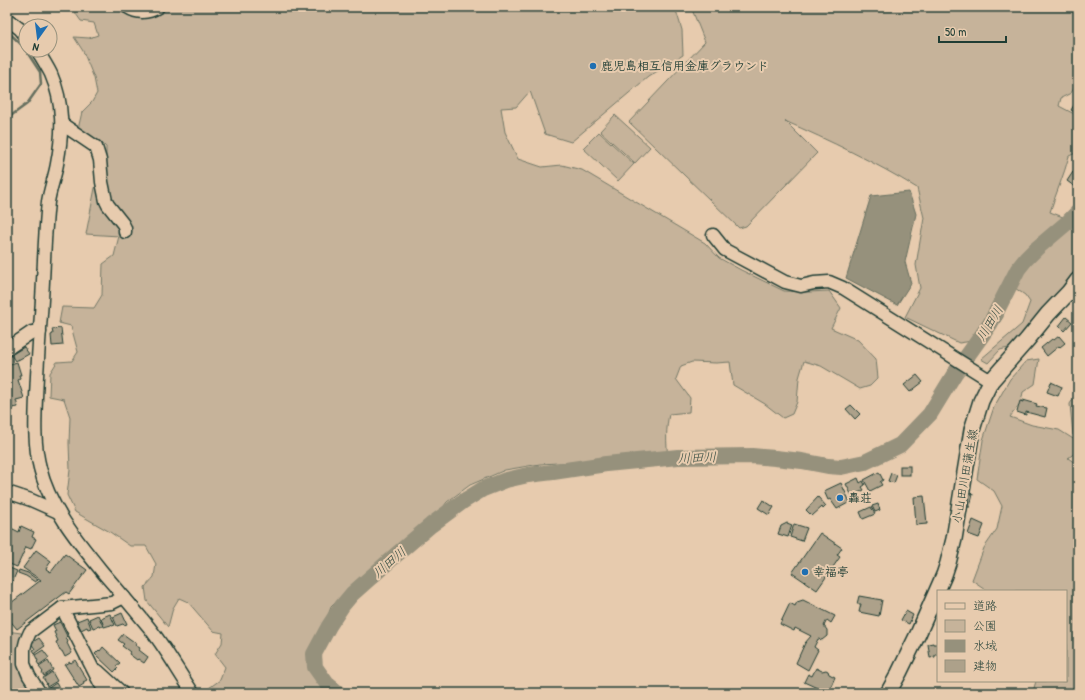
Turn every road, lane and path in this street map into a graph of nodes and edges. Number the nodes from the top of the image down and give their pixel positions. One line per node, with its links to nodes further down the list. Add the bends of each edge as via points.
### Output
1 (127, 7): 2 (street, via 146,13)
2 (158, 7)
3 (7, 19): 4 (street)
4 (18, 28)
5 (42, 58): 6 (street, via 58,94)
6 (62, 124): 7 (street, via 96,147 106,201 123,224); 10 (street, via 57,166 48,200)
7 (125, 232)
8 (713, 235): 12 (street, via 725,250 785,282 801,286 829,282 843,288)
9 (1078, 280): 12 (main road, 小山田川田蒲生線, via 1027,340)
10 (40, 332): 11 (street, via 32,332); 14 (street, via 36,447 45,486)
11 (7, 349)
12 (987, 379): 15 (main road, 小山田川田蒲生線, via 972,430 954,539)
13 (7, 492): 14 (street)
14 (58, 512): 17 (street, via 85,551)
15 (937, 590)
16 (937, 591): 24 (main road, 小山田川田蒲生線)
17 (124, 597): 18 (street, via 112,603); 23 (street, via 165,649)
18 (62, 608): 19 (street); 20 (street, via 30,632 26,641 24,664)
19 (92, 665): 21 (street); 22 (street)
20 (40, 693)
21 (107, 693)
22 (122, 693)
23 (193, 693)
24 (888, 693)

